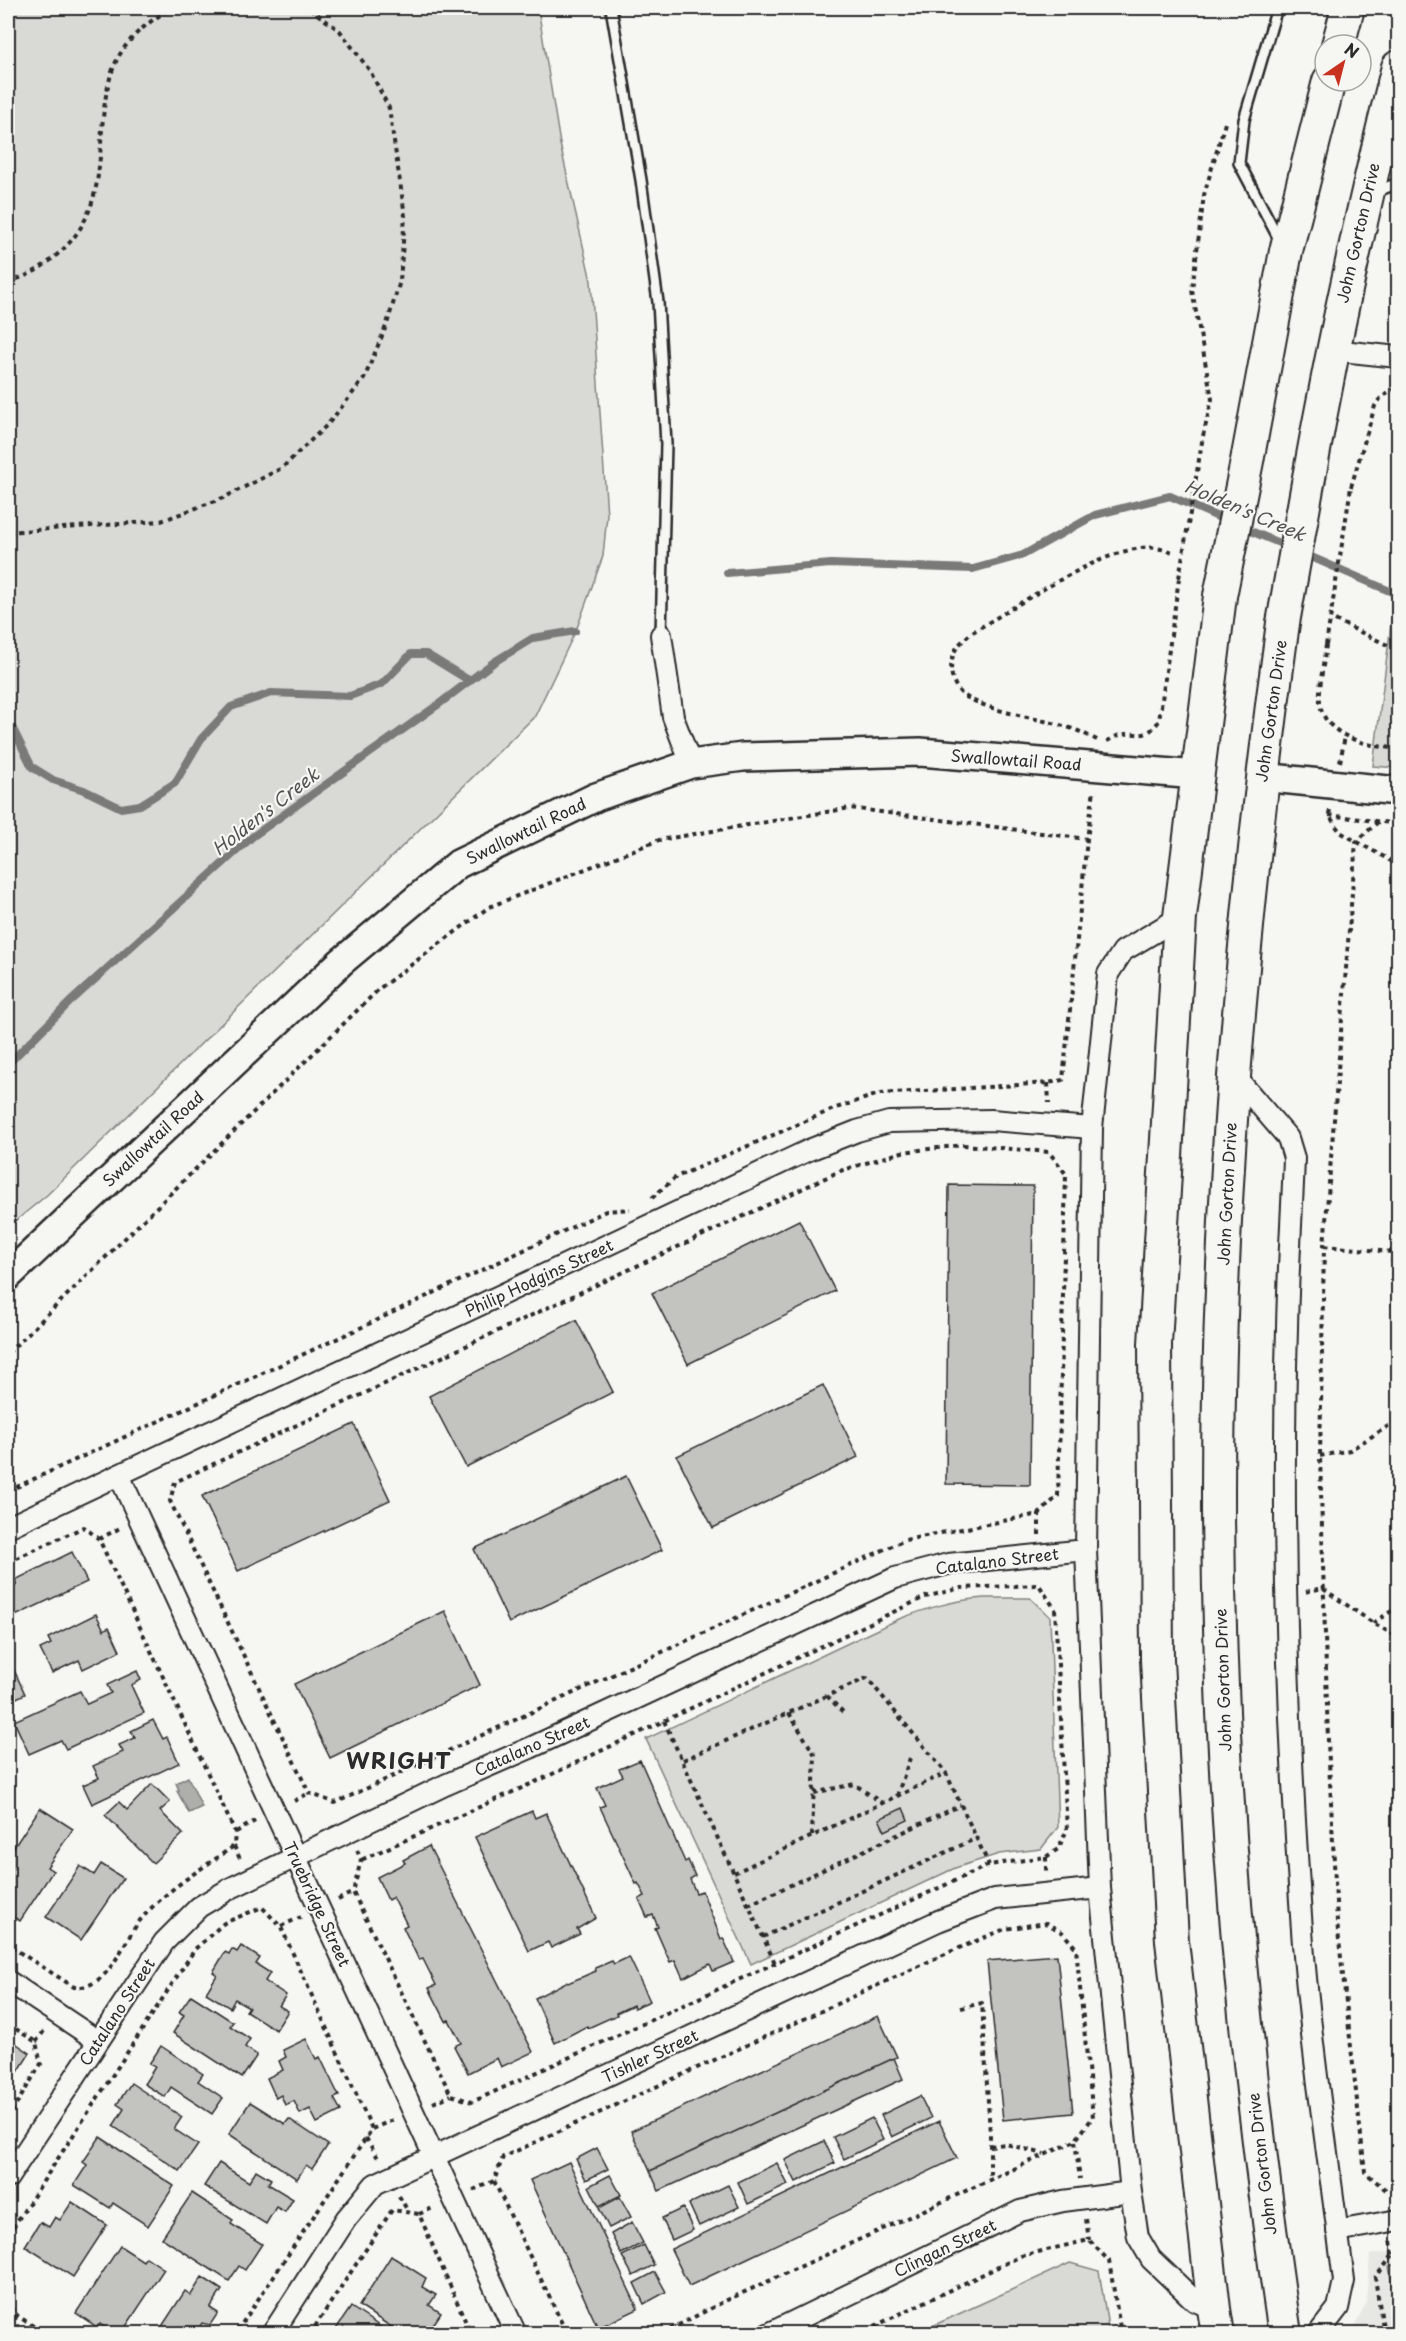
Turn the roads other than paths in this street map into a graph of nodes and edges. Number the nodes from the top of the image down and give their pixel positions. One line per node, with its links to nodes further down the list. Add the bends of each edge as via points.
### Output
1 (611, 8): 12 (lane, via 641,180 658,313 666,444)
2 (1277, 8): 9 (lane, via 1244,120 1239,162)
3 (1348, 8): 4 (main road)
4 (1341, 33)
5 (1398, 67): 8 (main road, John Gorton Drive)
6 (1326, 93): 9 (main road)
7 (1398, 183): 8 (lane)
8 (1366, 195): 10 (main road, John Gorton Drive)
9 (1286, 251): 14 (main road, bridge, via 1220,596)
10 (1332, 350): 11 (street); 15 (main road, John Gorton Drive, bridge, via 1283,623)
11 (1398, 357)
12 (661, 634): 13 (street, via 673,717)
13 (691, 764): 14 (street, Swallowtail Road, via 743,758 920,752); 20 (street, Swallowtail Road, via 596,797 458,864 341,962)
14 (1197, 775): 17 (main road)
15 (1262, 777): 16 (street); 18 (main road, John Gorton Drive)
16 (1398, 791)
17 (1180, 916): 19 (street, via 1123,951 1108,974); 33 (main road, via 1155,1344 1157,1660 1172,1941)
18 (1234, 1075): 32 (street, via 1288,1138 1294,1158 1286,1362 1289,1659 1304,1947); 37 (main road, John Gorton Drive, via 1220,1333 1222,1680 1234,1902)
19 (1092, 1128): 21 (street, Philip Hodgins Street, via 991,1120 889,1122 857,1131 809,1150); 23 (street)
20 (8, 1276)
21 (119, 1475): 22 (street, Philip Hodgins Street); 24 (street, Truebridge Street)
22 (8, 1527)
23 (1086, 1550): 24 (street, Catalano Street, via 948,1564 895,1578); 25 (street)
24 (296, 1857): 27 (street, Catalano Street, via 199,1907 164,1942); 28 (street, Truebridge Street)
25 (1100, 1888): 28 (street, Tishler Street, via 995,1899 938,1921); 30 (street)
26 (8, 1981): 27 (street)
27 (98, 2041): 29 (street, Catalano Street)
28 (434, 2156): 34 (street, Tishler Street, via 375,2184 346,2219); 35 (street, Truebridge Street)
29 (8, 2178)
30 (1131, 2192): 33 (street, via 1138,2237 1151,2259); 36 (street, Clingan Street, via 1020,2211)
31 (1398, 2220): 32 (street)
32 (1337, 2231): 38 (street, via 1344,2281 1338,2308)
33 (1216, 2321)
34 (272, 2334)
35 (516, 2334)
36 (768, 2334)
37 (1285, 2334)
38 (1318, 2334)

